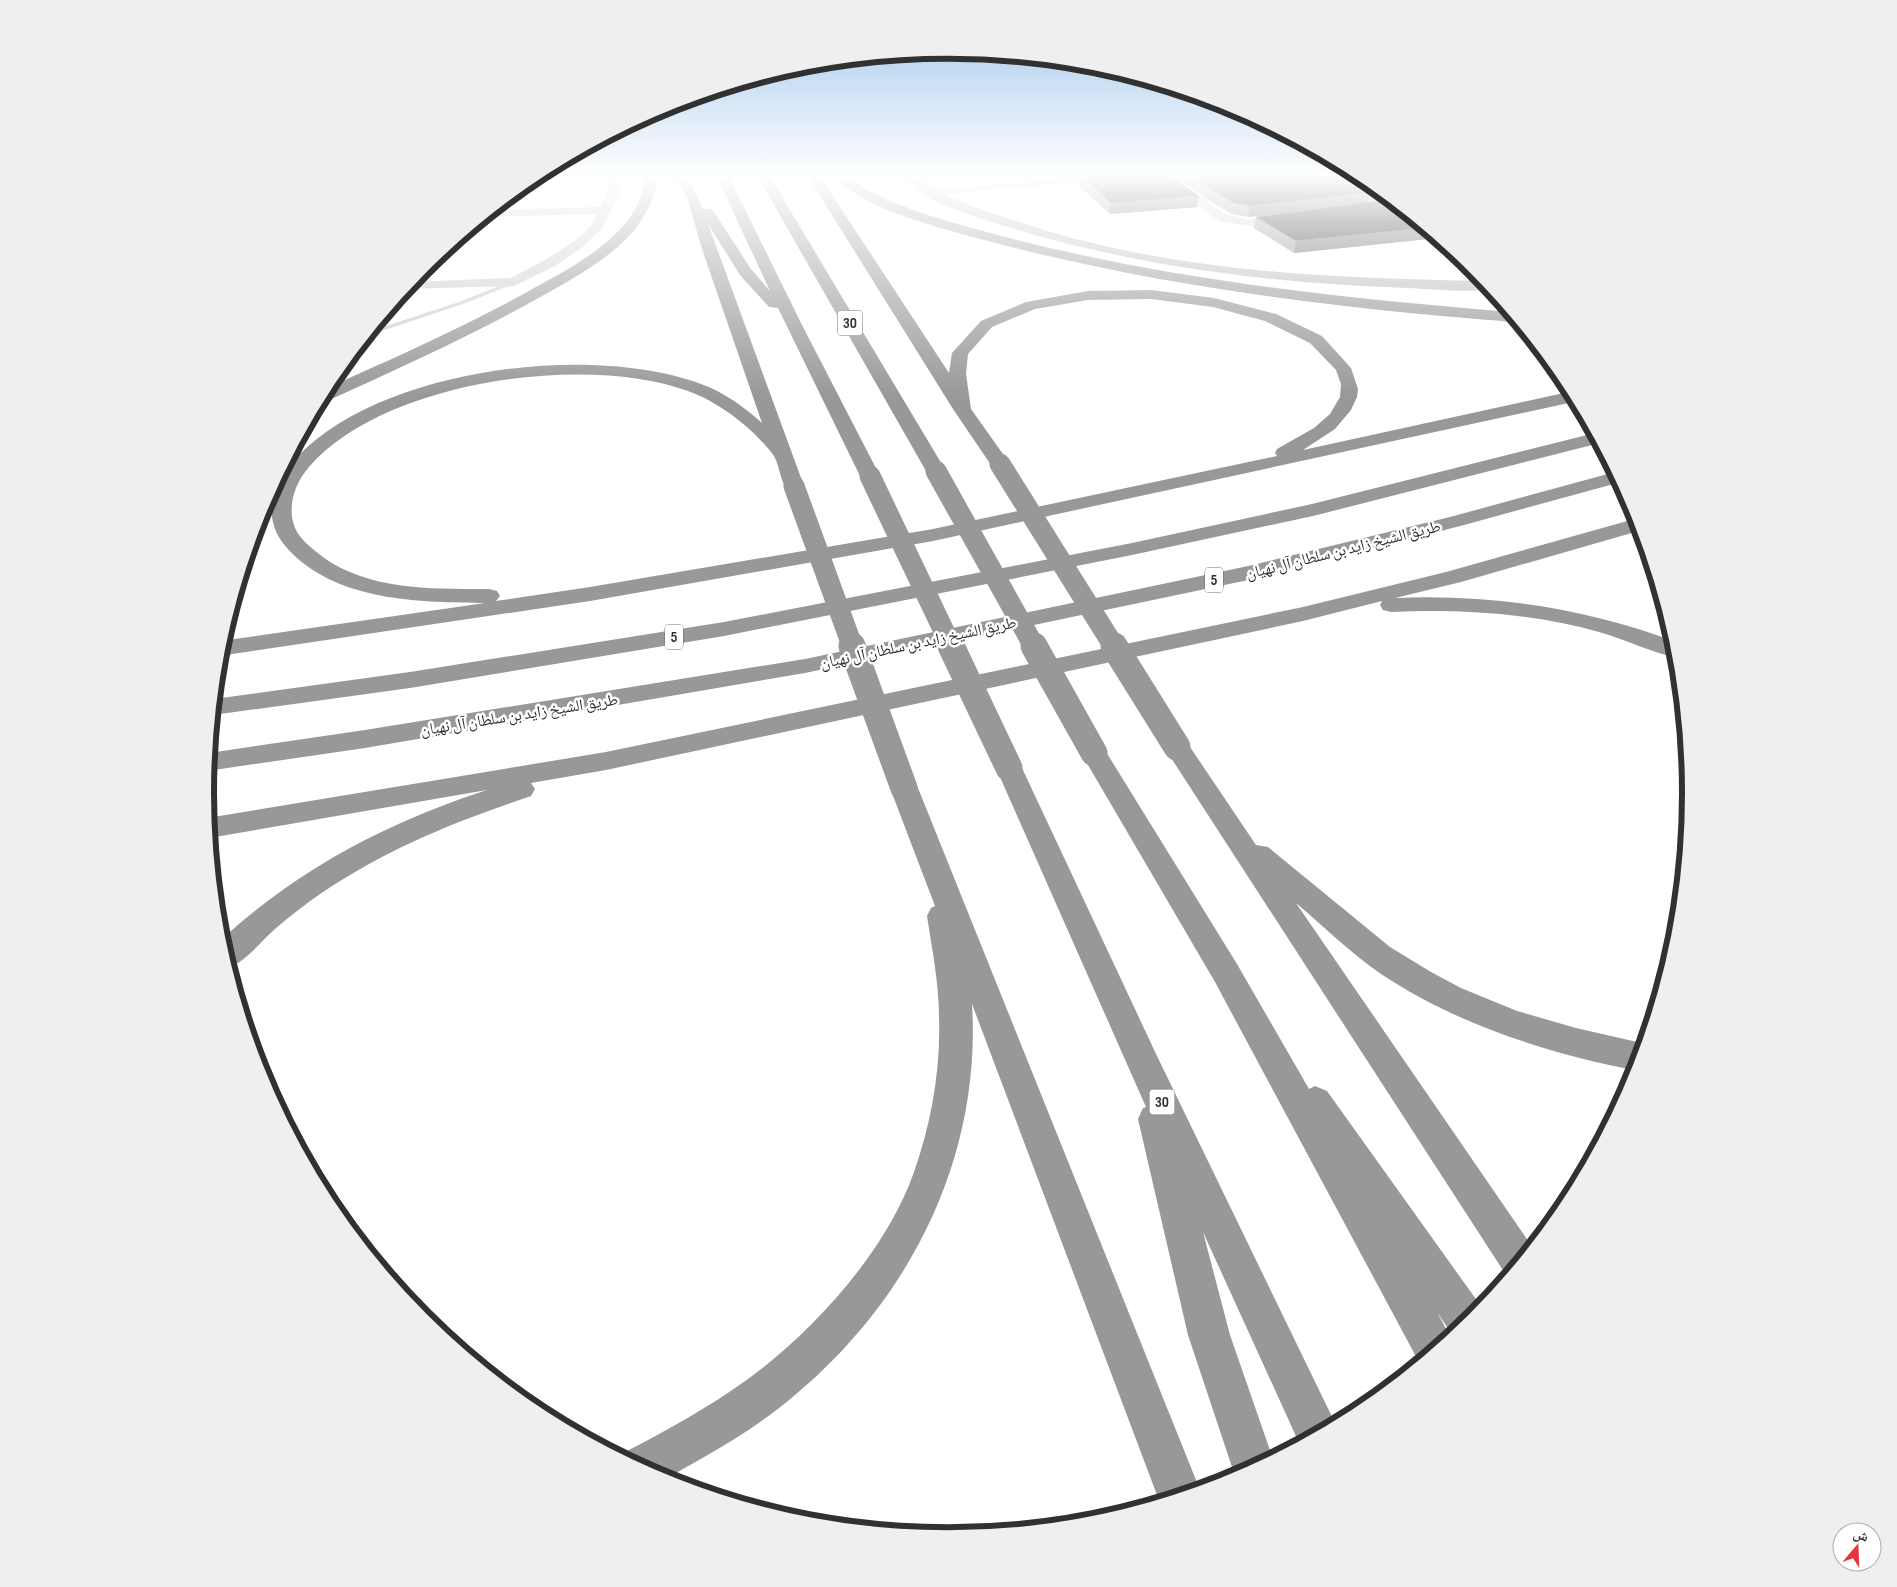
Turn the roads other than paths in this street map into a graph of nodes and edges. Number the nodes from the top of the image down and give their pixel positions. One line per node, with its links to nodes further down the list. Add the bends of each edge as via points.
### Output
1 (571, 249): 10 (street)
2 (604, 249): 16 (highway, via 583,265 483,322)
3 (709, 249): 20 (highway)
4 (731, 249): 14 (highway, via 745,272)
5 (758, 249): 14 (highway, 30)
6 (806, 249): 35 (highway, 30, bridge, via 936,471 1094,753)
7 (861, 249): 18 (highway)
8 (1040, 249): 13 (highway, via 1128,268 1281,293)
9 (1105, 249): 11 (street, via 1265,275 1415,285)
10 (514, 282): 12 (street); 15 (lane)
11 (1478, 285)
12 (418, 286)
13 (1507, 316)
14 (794, 325): 37 (highway, 30, bridge, via 1009,768)
15 (378, 331)
16 (334, 391)
17 (1567, 398): 21 (highway)
18 (962, 410): 21 (highway, via 957,371 961,353 980,330 1007,315 1046,302 1100,295 1144,294 1210,301 1256,313 1306,333 1331,351 1348,377 1348,400 1335,420); 32 (highway, bridge, via 1000,464)
19 (1592, 439): 28 (highway, 5, via 1313,510 734,628 410,680)
20 (779, 450): 24 (highway, via 732,406 692,386 631,372 539,371 451,386 366,417 312,454 294,474 285,492 282,520 291,540 323,567 359,582 397,590 455,595); 33 (highway, bridge)
21 (1266, 464): 24 (highway, via 933,535)
22 (1612, 479): 29 (highway, طريق الشيخ زايد بن سلطان آل نهيان / 5, via 1253,572 805,666)
23 (1632, 526): 25 (highway, via 1453,577)
24 (590, 594): 26 (highway)
25 (1303, 614): 27 (highway, via 1424,603 1498,605 1596,623); 30 (highway)
26 (229, 647)
27 (1668, 647)
28 (219, 706)
29 (215, 761)
30 (606, 761): 31 (highway); 34 (highway, via 456,811 378,846 293,898)
31 (215, 827)
32 (1233, 835): 36 (highway, via 1389,962 1433,989 1536,1032 1570,1043); 38 (highway, via 1430,1124)
33 (934, 863): 43 (highway, via 956,1001 956,1060 939,1150 913,1220 888,1263 837,1329 768,1392 728,1420); 44 (highway)
34 (231, 951)
35 (1226, 973): 39 (highway); 40 (highway, 30)
36 (1634, 1056)
37 (1141, 1059): 41 (highway, 30); 42 (highway, via 1209,1335)
38 (1517, 1258)
39 (1464, 1317)
40 (1433, 1346)
41 (1316, 1430)
42 (1252, 1462)
43 (650, 1464)
44 (1178, 1491)

